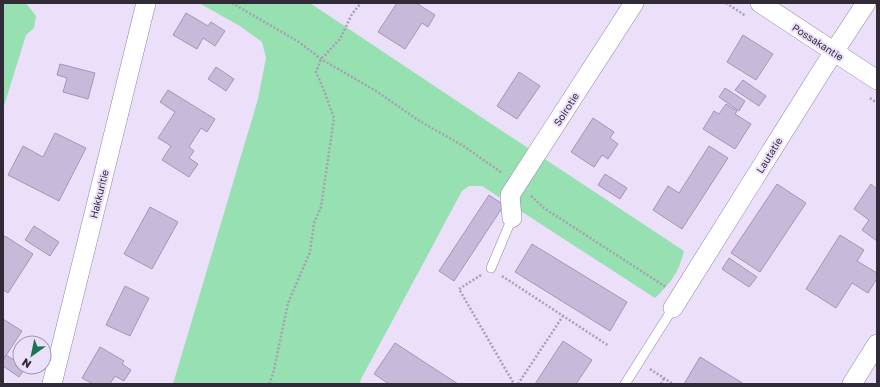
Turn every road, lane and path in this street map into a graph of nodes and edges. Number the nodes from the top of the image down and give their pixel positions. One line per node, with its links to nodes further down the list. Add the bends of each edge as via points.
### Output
1 (146, 3): 17 (street, Hakkuritie)
2 (232, 3): 8 (path, via 299,42)
3 (361, 3): 8 (path, via 352,14 340,39)
4 (634, 3): 10 (street, Soirotie)
5 (760, 3): 7 (street, Possakantie)
6 (866, 3): 7 (street, Lautatie)
7 (834, 52): 9 (street, Possakantie); 13 (street, Lautatie)
8 (321, 58): 10 (path, via 465,147); 18 (path, via 316,72 334,118 321,207 314,223 310,252 288,303)
9 (877, 80)
10 (518, 183): 11 (street, Soirotie, via 510,195); 13 (path, via 544,208 645,274)
11 (512, 218): 12 (lane)
12 (491, 268): 14 (path); 19 (path, via 460,289)
13 (677, 301): 21 (lane)
14 (563, 316): 16 (path); 20 (path)
15 (877, 344): 24 (street)
16 (610, 346)
17 (52, 384)
18 (269, 384)
19 (514, 384)
20 (518, 384)
21 (625, 384)
22 (661, 384): 23 (path, via 664,378)
23 (673, 384)
24 (852, 384)

